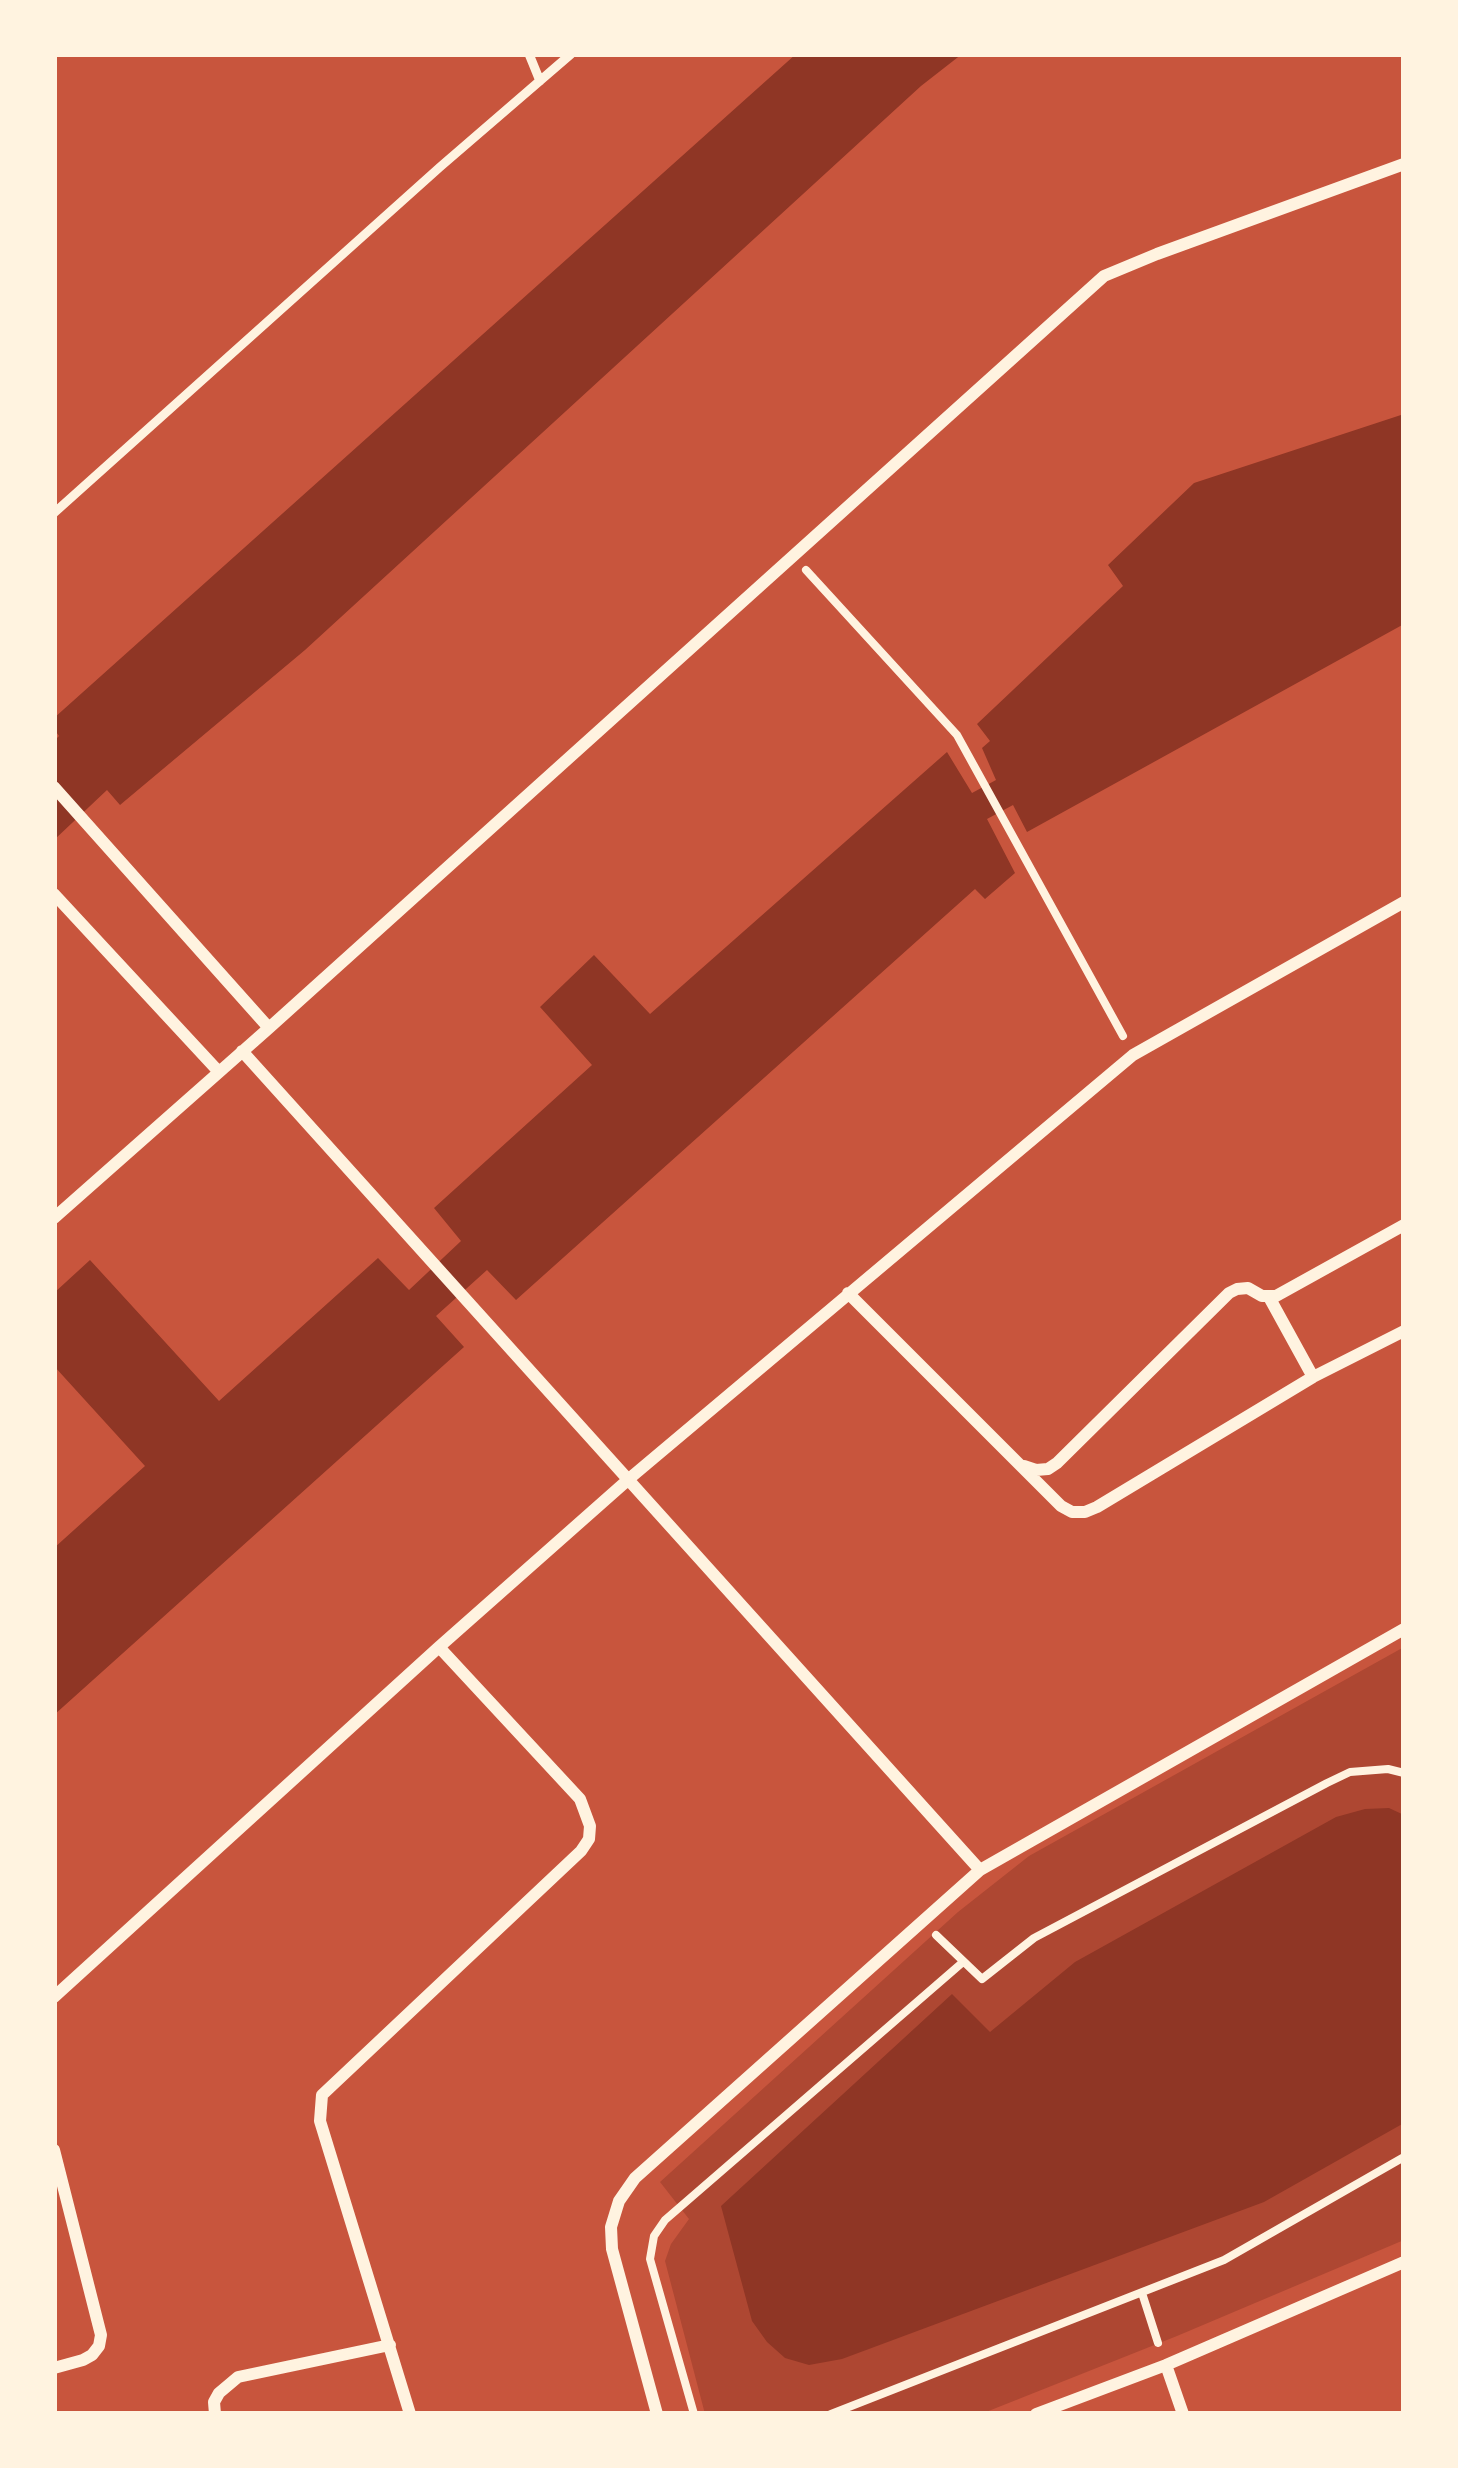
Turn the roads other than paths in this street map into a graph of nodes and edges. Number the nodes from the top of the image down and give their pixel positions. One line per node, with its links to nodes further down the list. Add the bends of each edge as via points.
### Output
1 (529, 54): 3 (lane)
2 (572, 54): 3 (lane)
3 (540, 81): 5 (lane)
4 (1404, 164): 9 (street, via 1104,276)
5 (54, 512)
6 (54, 788): 9 (street)
7 (54, 894): 11 (street)
8 (1404, 902): 14 (street, via 1133,1055)
9 (269, 1028): 10 (street)
10 (242, 1051): 11 (street); 19 (street)
11 (219, 1072): 12 (street)
12 (54, 1217)
13 (1404, 1225): 15 (street)
14 (848, 1293): 18 (street); 19 (street)
15 (1269, 1297): 17 (street); 18 (street, via 1248,1288 1229,1293 1057,1463)
16 (1404, 1331): 17 (street)
17 (1312, 1377): 18 (street, via 1085,1512 1061,1506)
18 (1023, 1465)
19 (630, 1478): 21 (street); 22 (street)
20 (1404, 1629): 22 (street)
21 (439, 1647): 23 (street); 26 (street, via 580,1799 590,1826 581,1852 322,2095 320,2121)
22 (980, 1870): 31 (street, via 635,2178 619,2201 612,2249)
23 (54, 1997)
24 (54, 2150): 28 (street, via 100,2335 92,2355)
25 (1404, 2262): 27 (street)
26 (390, 2345): 29 (street, via 238,2377 219,2393); 30 (street)
27 (1166, 2366): 32 (street); 33 (street)
28 (54, 2368)
29 (215, 2414)
30 (410, 2414)
31 (657, 2414)
32 (1036, 2414)
33 (1183, 2414)

